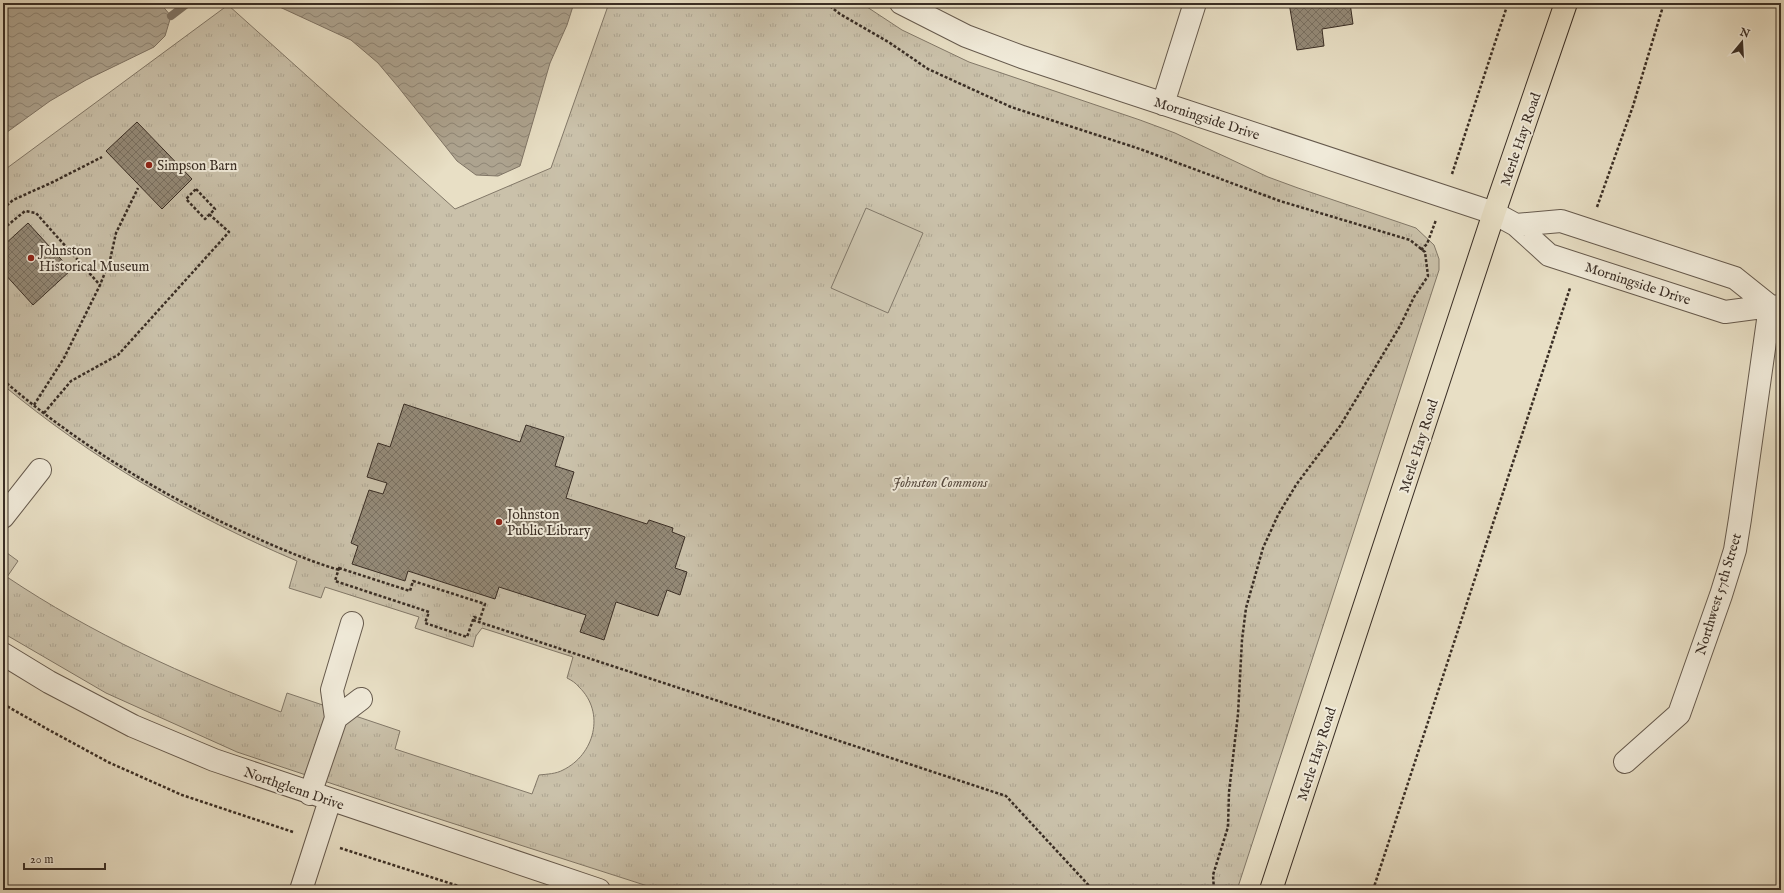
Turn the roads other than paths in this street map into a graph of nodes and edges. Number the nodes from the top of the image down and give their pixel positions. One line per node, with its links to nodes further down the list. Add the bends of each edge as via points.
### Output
1 (901, 3): 4 (street, Morningside Drive, via 980,42)
2 (1195, 3): 4 (street)
3 (1566, 3): 5 (main road, Merle Hay Road)
4 (1163, 104): 5 (street, Morningside Drive)
5 (1494, 213): 6 (street, Morningside Drive); 18 (main road, Merle Hay Road)
6 (1516, 225): 7 (street, via 1561,221 1590,230 1735,278); 7 (street, Morningside Drive, via 1549,255 1725,312)
7 (1776, 306): 14 (street, Northwest 57th Street, via 1735,550 1721,595 1679,714)
8 (40, 470): 9 (street)
9 (3, 517)
10 (352, 624): 13 (street, via 332,690)
11 (3, 654): 15 (street, Northglenn Drive, via 49,682 133,726 214,760)
12 (361, 699): 13 (street)
13 (336, 718): 15 (street)
14 (1625, 762)
15 (320, 797): 16 (street, via 317,840); 17 (street, Northglenn Drive)
16 (301, 890)
17 (599, 890)
18 (1272, 890)

